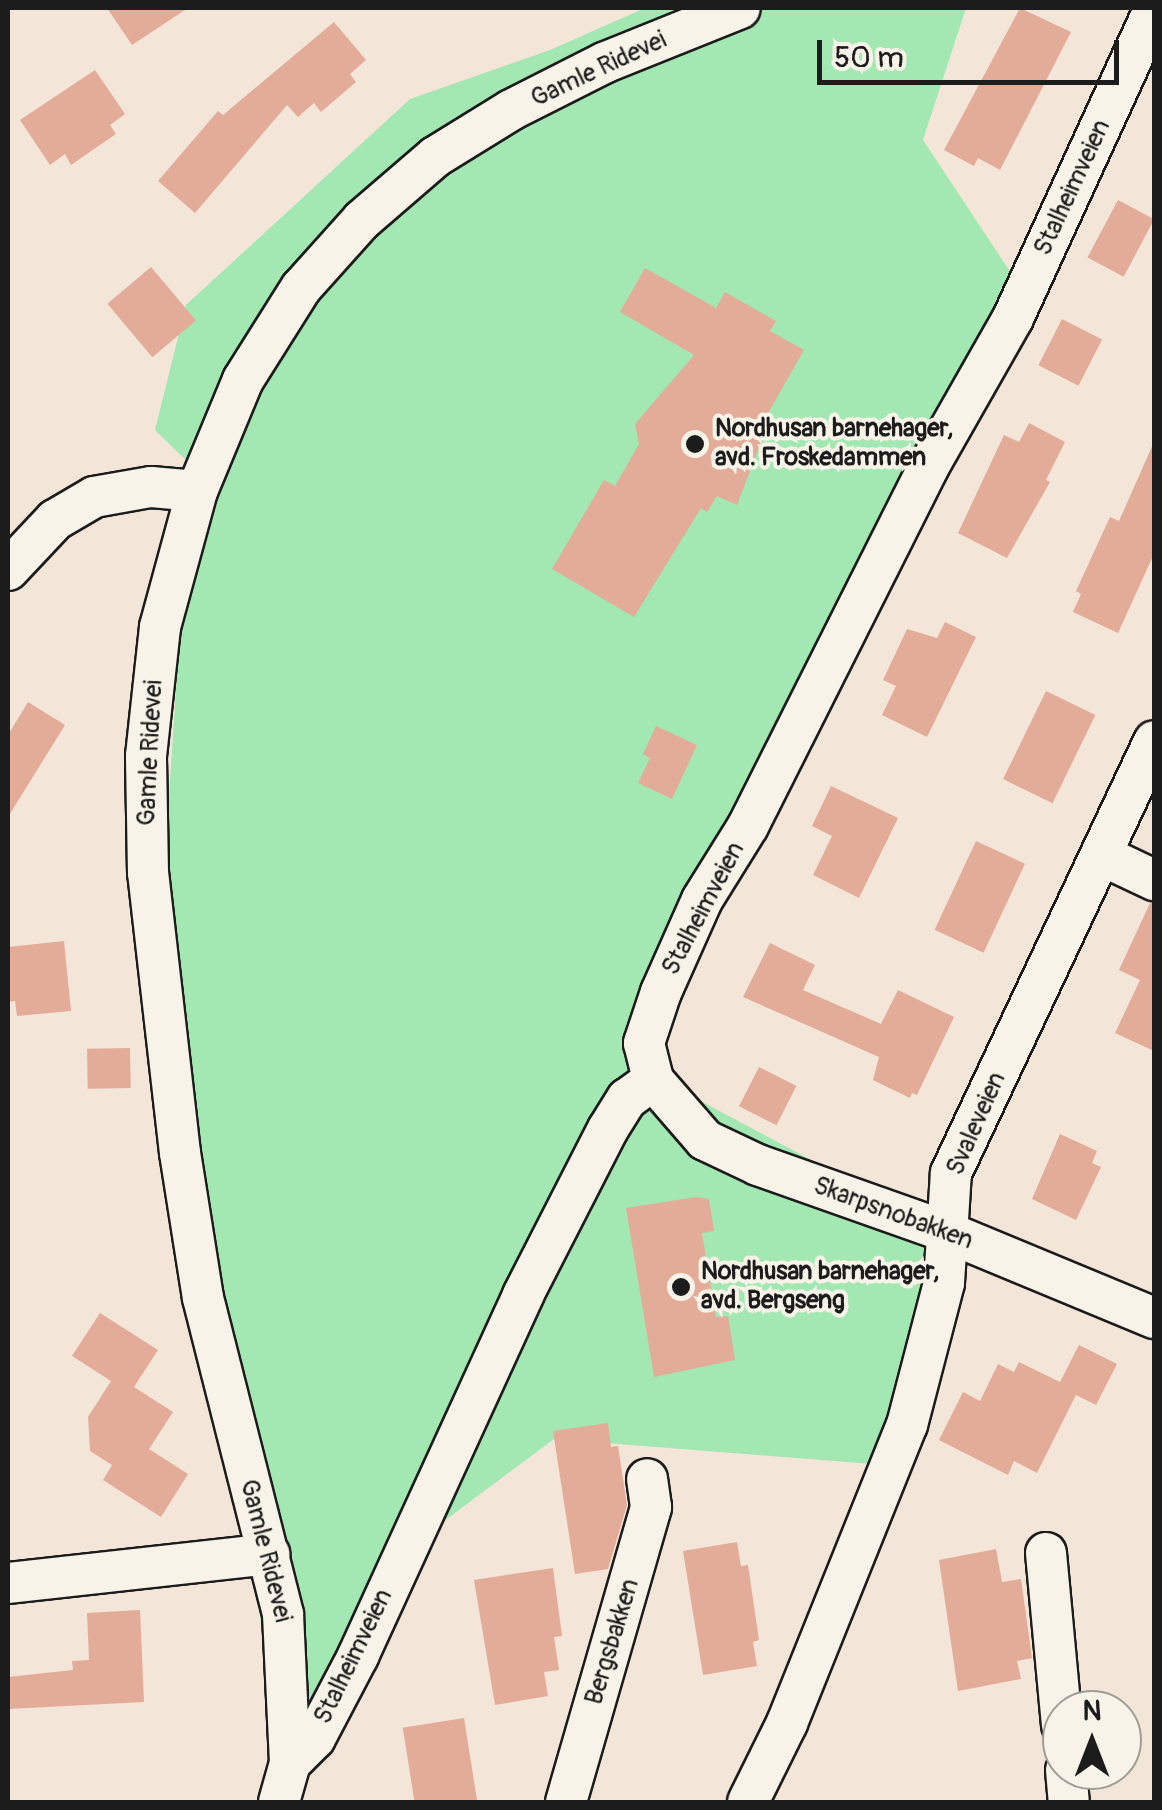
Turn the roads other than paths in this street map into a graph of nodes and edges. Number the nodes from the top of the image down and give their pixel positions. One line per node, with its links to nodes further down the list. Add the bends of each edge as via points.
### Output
1 (1154, 10): 8 (street, Stalheimveien, via 1013,318 929,466 748,826 702,900 644,1043)
2 (724, 11): 3 (street, Gamle Ridevei, via 511,110 435,157 362,220 301,288 242,380)
3 (196, 491): 4 (street, via 151,487 94,497 55,520); 13 (street, Gamle Ridevei, via 160,627 146,756 148,873 203,1298)
4 (8, 570)
5 (1154, 741): 6 (street, Svaleveien)
6 (1101, 855): 7 (street); 9 (street, Svaleveien, via 951,1174)
7 (1154, 880)
8 (654, 1080): 9 (street, Skarpsnobakken, via 705,1140); 16 (street, Stalheimveien, via 628,1099 608,1129 522,1295 358,1656 314,1738)
9 (944, 1231): 10 (street, Skarpsnobakken); 19 (street, Svaleveien, via 944,1283 907,1425 788,1723)
10 (1154, 1318)
11 (646, 1480): 18 (street, Bergsbakken, via 651,1507)
12 (1046, 1553): 15 (street)
13 (269, 1554): 14 (street); 16 (street, Gamle Ridevei, via 284,1614)
14 (8, 1583)
15 (1059, 1690)
16 (290, 1762): 17 (street, Stalheimveien)
17 (279, 1802)
18 (566, 1802)
19 (748, 1802)

